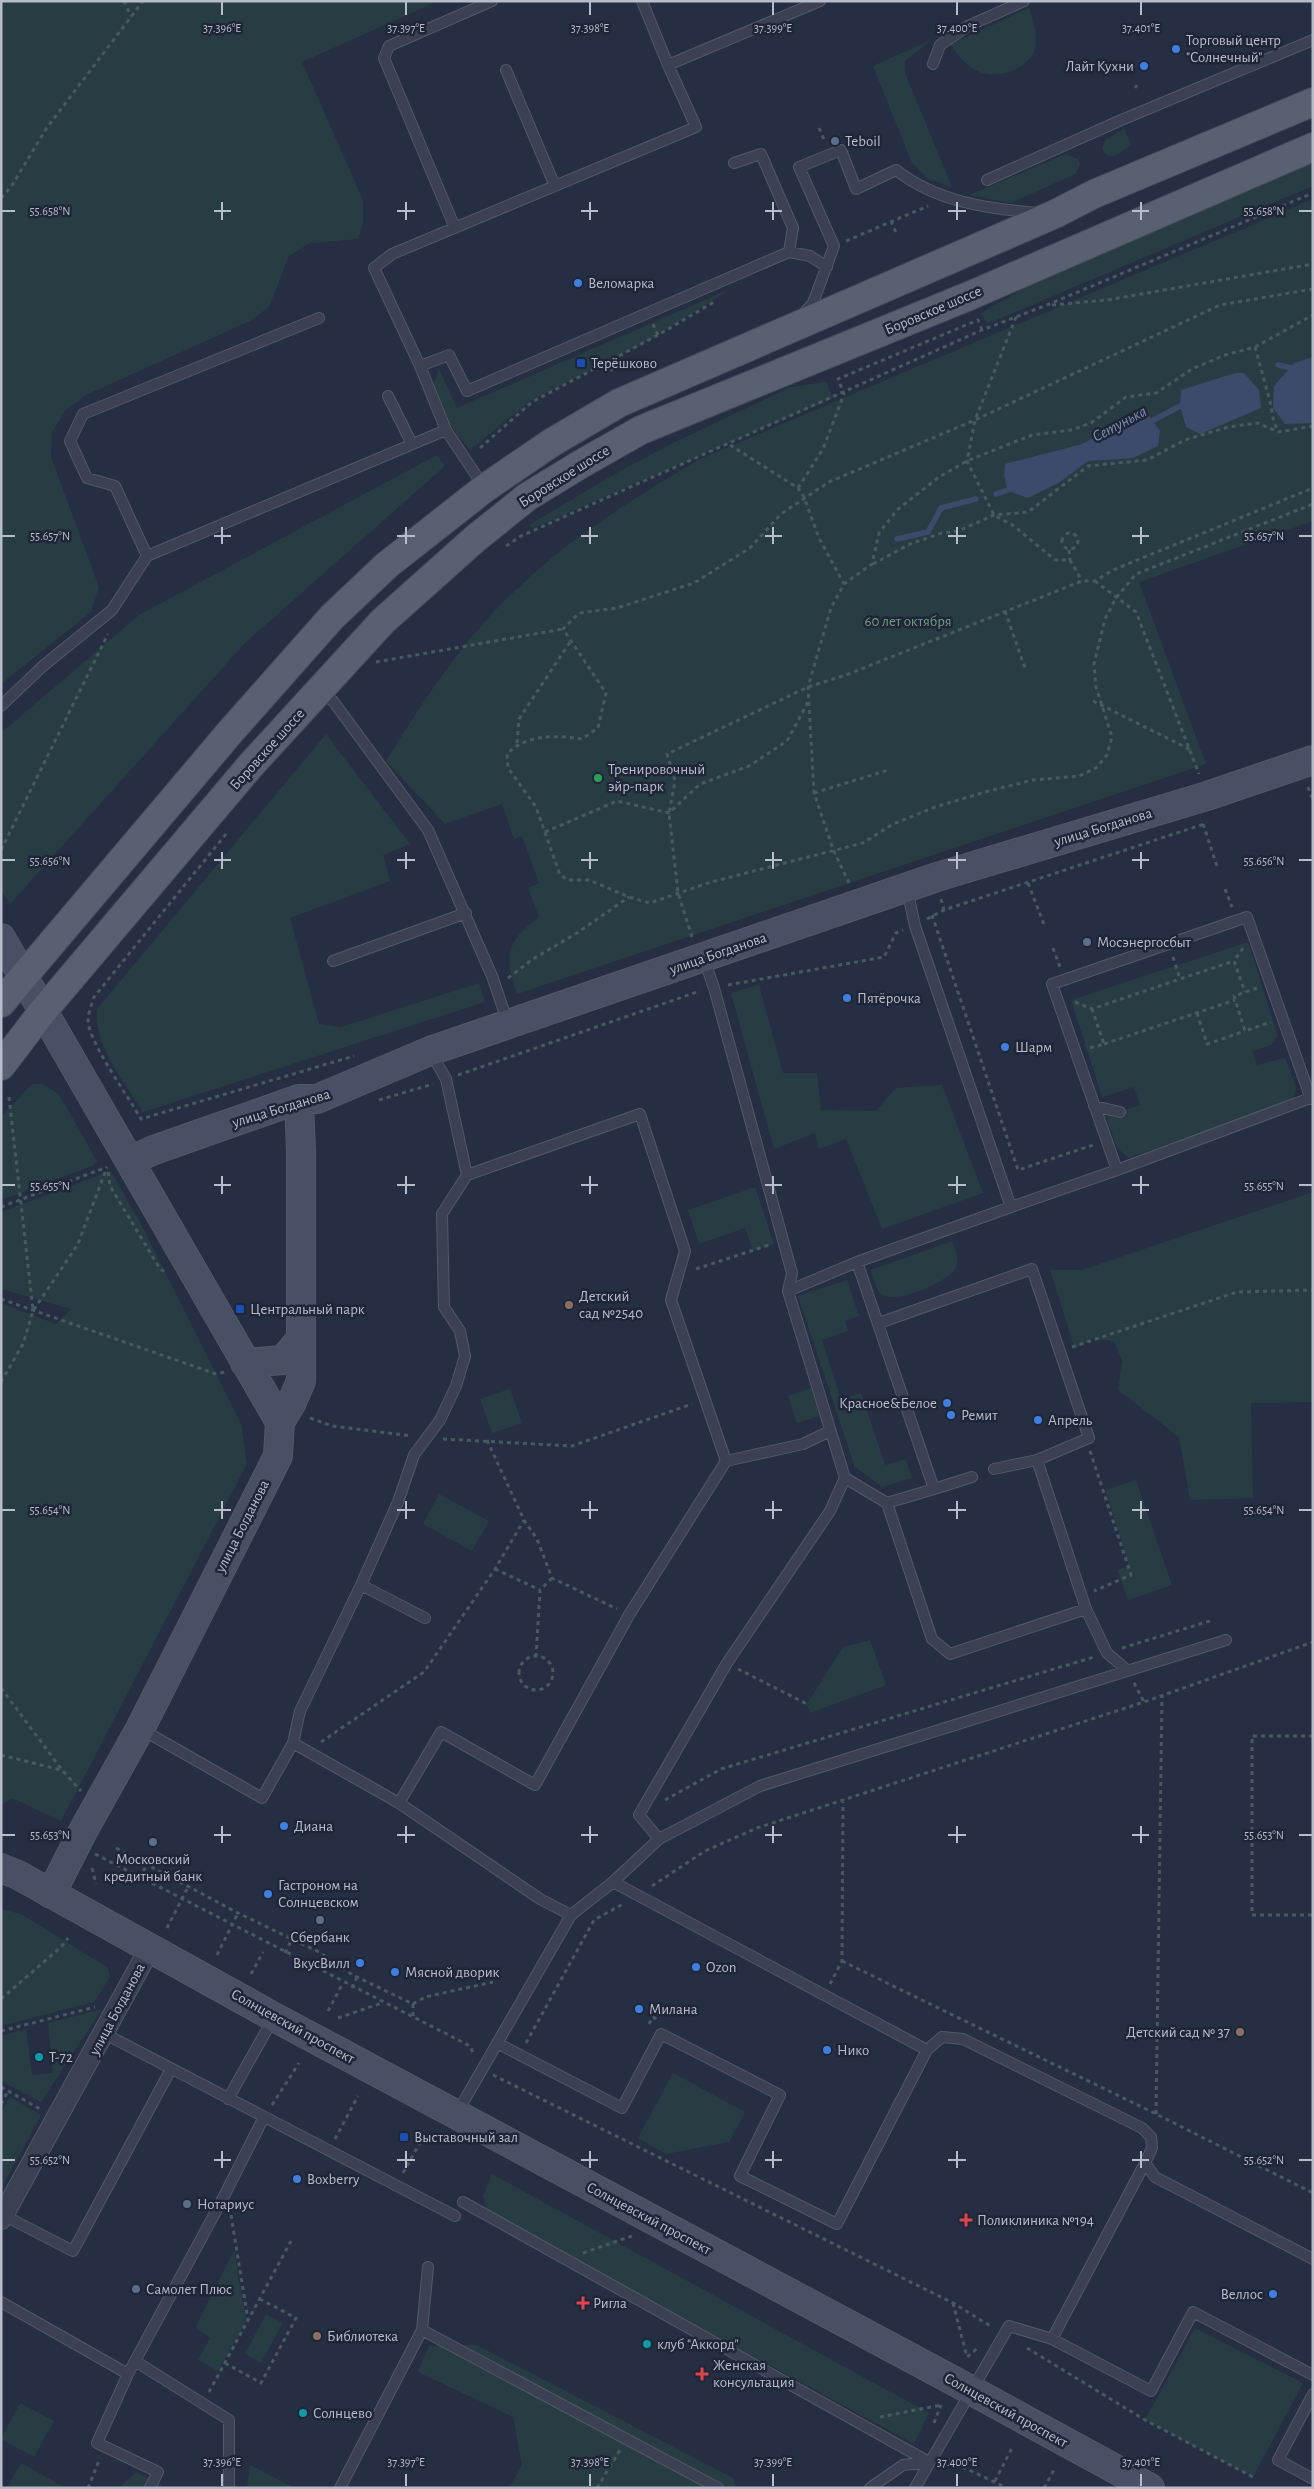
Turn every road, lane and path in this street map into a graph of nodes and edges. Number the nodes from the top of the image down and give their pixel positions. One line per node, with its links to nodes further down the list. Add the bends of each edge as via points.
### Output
1 (124, 1): 7 (path)
2 (142, 1): 7 (path)
3 (492, 1): 22 (lane, via 389,46 384,58)
4 (642, 1): 10 (lane)
5 (820, 1): 10 (lane)
6 (1024, 1): 9 (lane, via 968,26 940,45)
7 (131, 16): 18 (path, via 46,129 11,188)
8 (1313, 40): 15 (lane)
9 (934, 64)
10 (668, 65): 16 (lane, via 696,127)
11 (506, 70): 16 (lane)
12 (1313, 102): 20 (main road, via 1094,194)
13 (1313, 147): 72 (main road, Боровское шоссе, via 969,296 625,438 504,514 403,602)
14 (734, 164): 25 (lane, via 761,154 793,228)
15 (987, 180)
16 (555, 186): 22 (lane)
17 (1313, 193): 30 (path)
18 (1, 198)
19 (928, 205): 21 (path)
20 (1055, 214): 24 (lane, via 1002,210 948,198 915,185 896,170 856,189 841,150 799,167); 35 (main road)
21 (891, 221): 23 (path); 24 (path)
22 (455, 228): 38 (lane, via 392,254 374,268)
23 (898, 235)
24 (834, 246): 27 (lane)
25 (789, 252): 27 (lane, via 810,256); 38 (lane, via 467,391 449,355)
26 (1313, 264): 30 (path, via 1107,300)
27 (827, 267): 35 (lane, via 813,303)
28 (1313, 289): 42 (path, via 1220,305)
29 (717, 300): 37 (path)
30 (1047, 305): 32 (path)
31 (1313, 316): 36 (path)
32 (1016, 317): 34 (path); 42 (path)
33 (320, 318): 58 (lane, via 83,414 70,441 87,478 115,486)
34 (982, 330): 40 (path); 40 (path, via 978,320 838,379)
35 (784, 331): 50 (main road, via 614,405)
36 (1255, 347): 45 (path); 49 (path, via 1224,355 1192,369 1156,393 1126,397 1091,423 1071,430 1032,435)
37 (607, 361): 39 (path); 48 (path, via 532,402)
38 (420, 366): 44 (lane)
39 (612, 371)
40 (844, 394): 47 (path); 51 (path, via 824,449)
41 (388, 396): 46 (lane)
42 (975, 420): 49 (path); 53 (path, via 829,482)
43 (1313, 426): 45 (path)
44 (446, 430): 46 (lane); 50 (lane)
45 (1279, 432): 55 (path, via 1257,423 1228,428 1185,440 1147,460 1088,466 1028,512)
46 (412, 444): 58 (lane)
47 (730, 445): 51 (path); 57 (path, via 521,536)
48 (480, 448)
49 (967, 461): 55 (path); 60 (path, via 939,476 897,510 879,533)
50 (485, 488): 110 (main road, via 387,564 332,618)
51 (798, 488): 53 (path)
52 (1313, 488): 62 (path, via 1138,559)
53 (804, 497): 63 (path, via 819,538); 66 (path, via 781,514 750,548 694,583 617,608 578,613)
54 (1313, 504): 64 (path, via 1136,574)
55 (994, 516): 59 (path, via 1014,526 1055,560); 60 (path, via 958,531 910,544)
56 (1069, 550): 56 (path, via 1061,540 1071,532 1077,536 1078,542); 59 (path)
57 (500, 551)
58 (147, 556): 75 (lane, via 112,610 43,666)
59 (1070, 560): 61 (path)
60 (872, 564): 63 (path)
61 (1082, 581): 62 (path); 65 (path)
62 (1095, 581): 64 (path)
63 (844, 584): 71 (path, via 831,608)
64 (1116, 598): 76 (path, via 1105,619 1094,664 1096,687); 78 (path, via 1136,612)
65 (1006, 611): 70 (path); 71 (path)
66 (563, 629): 68 (path); 69 (path)
67 (108, 634): 92 (path)
68 (570, 642): 77 (path, via 519,719); 77 (path, via 606,693 598,728 582,739 534,738)
69 (375, 662)
70 (1025, 668)
71 (808, 687): 74 (path); 86 (path, via 667,754 675,781)
72 (319, 691): 99 (lane, via 333,701 428,830); 119 (main road, Боровское шоссе)
73 (1093, 701): 76 (path)
74 (808, 702): 84 (path); 86 (path, via 788,741 749,766 700,784)
75 (1, 706)
76 (1104, 706): 78 (path); 91 (path, via 1112,737 1107,755 1096,768 1079,776 1033,780 943,805 892,824 863,843)
77 (517, 744): 89 (path, via 507,754 508,768 536,808)
78 (1190, 750): 81 (path)
79 (1312, 768): 82 (path); 95 (street, улица Богданова, via 1207,796)
80 (888, 770): 84 (path)
81 (1199, 774)
82 (1308, 787): 83 (path); 85 (path)
83 (1299, 791)
84 (814, 793): 91 (path)
85 (1313, 800)
86 (669, 813): 89 (path, via 618,801); 97 (path)
87 (1215, 820): 88 (path)
88 (1203, 824): 93 (path); 94 (path)
89 (545, 832): 98 (path, via 560,875 568,880 589,880)
90 (226, 833): 127 (path, via 94,997 88,1026 95,1041 141,1119)
91 (833, 849): 96 (path); 97 (path)
92 (1, 850)
93 (1218, 868)
94 (1028, 884): 100 (path); 102 (path)
95 (906, 888): 101 (lane); 106 (street, улица Богданова)
96 (852, 890)
97 (678, 893): 98 (path, via 650,903); 106 (path)
98 (629, 897): 113 (path, via 577,934 533,959)
99 (466, 913): 107 (lane); 113 (lane)
100 (932, 915): 101 (path); 136 (path, via 1018,1170)
101 (915, 926): 114 (path, via 896,933 884,957); 142 (lane)
102 (1045, 927)
103 (1, 938): 110 (street)
104 (1168, 944): 111 (path); 112 (lane, via 1247,917); 115 (lane, via 1052,984)
105 (1053, 948): 109 (path)
106 (699, 950): 114 (lane); 122 (street, улица Богданова)
107 (333, 961)
108 (1234, 961): 111 (path)
109 (1062, 973)
110 (22, 977): 117 (main road); 119 (street)
111 (1180, 979): 118 (path)
112 (1270, 983): 116 (path, via 1234,996); 121 (lane)
113 (496, 988): 122 (lane)
114 (714, 988): 129 (path); 148 (lane, via 792,1273)
115 (1056, 995): 118 (path); 126 (lane)
116 (1235, 1000): 120 (path); 123 (path)
117 (1, 1003)
118 (1092, 1008): 124 (path)
119 (43, 1011): 128 (main road, Боровское шоссе); 137 (street)
120 (1197, 1013): 123 (path, via 1207,1044); 124 (path)
121 (1282, 1018): 123 (path); 131 (lane)
122 (508, 1024): 125 (street, улица Богданова)
123 (1246, 1031)
124 (1104, 1044): 126 (path)
125 (430, 1051): 129 (lane); 132 (street, улица Богданова, via 317,1099)
126 (1076, 1053): 134 (lane)
127 (350, 1057)
128 (1, 1066)
129 (446, 1079): 133 (path); 139 (lane)
130 (9, 1097): 140 (path)
131 (1312, 1098): 138 (lane)
132 (298, 1099): 137 (street, улица Богданова); 152 (street)
133 (371, 1102)
134 (1094, 1106): 135 (lane); 136 (lane)
135 (1120, 1112)
136 (1106, 1141): 138 (lane)
137 (119, 1164): 140 (path); 146 (path, via 110,1186 160,1269); 150 (path, via 78,1244); 154 (street)
138 (1117, 1170): 142 (lane)
139 (467, 1176): 156 (lane, via 640,1114 685,1251 671,1300); 160 (lane, via 442,1214 444,1307 460,1331 465,1356 456,1386 440,1420)
140 (19, 1200): 141 (path); 150 (path)
141 (1, 1207)
142 (1011, 1207): 144 (lane)
143 (774, 1244): 145 (path)
144 (857, 1262): 148 (lane); 151 (lane)
145 (696, 1269)
146 (168, 1274)
147 (1313, 1290): 153 (path, via 1237,1292)
148 (788, 1291): 159 (lane)
149 (1, 1300): 150 (path)
150 (33, 1310): 154 (path, via 216,1374); 155 (path, via 23,1344)
151 (879, 1323): 153 (lane, via 1032,1269); 168 (lane)
152 (301, 1339): 154 (street, via 283,1360); 158 (street, via 300,1381)
153 (1060, 1352): 161 (lane, via 1089,1438)
154 (236, 1367): 158 (street)
155 (1, 1382)
156 (705, 1400): 162 (path, via 572,1446); 164 (lane)
157 (308, 1418): 160 (path, via 332,1426)
158 (280, 1422): 190 (street, улица Богданова, via 278,1456)
159 (830, 1431): 164 (lane, via 802,1444); 167 (lane)
160 (426, 1438): 162 (path); 173 (lane, via 414,1455 398,1502)
161 (1086, 1438): 163 (lane); 175 (path, via 1131,1575)
162 (487, 1440): 170 (path)
163 (1037, 1460): 165 (lane); 175 (lane)
164 (726, 1461): 177 (lane)
165 (994, 1469)
166 (972, 1477): 168 (lane)
167 (845, 1478): 169 (lane); 184 (lane, via 830,1511)
168 (934, 1488): 169 (lane)
169 (887, 1503): 176 (lane, via 932,1639 950,1654)
170 (524, 1520): 171 (path); 172 (path, via 537,1538)
171 (495, 1569): 174 (path); 193 (path, via 424,1672)
172 (552, 1578): 174 (path); 177 (path)
173 (362, 1585): 178 (lane); 192 (lane, via 300,1711)
174 (540, 1590): 183 (path)
175 (1083, 1595): 176 (lane)
176 (1086, 1609): 182 (lane)
177 (629, 1614): 198 (lane, via 535,1785 441,1732)
178 (425, 1618)
179 (1213, 1620): 182 (path)
180 (1226, 1640): 185 (lane)
181 (1313, 1642): 187 (path)
182 (1107, 1653): 185 (lane); 199 (path, via 721,1769)
183 (536, 1657): 183 (path, via 529,1656 523,1661 518,1674 525,1686 538,1690 545,1687 553,1675 549,1662 543,1657)
184 (727, 1663): 189 (path); 199 (lane)
185 (1127, 1670): 188 (path); 201 (lane, via 760,1786)
186 (1, 1688): 195 (path)
187 (1162, 1695): 188 (path); 251 (path)
188 (1144, 1702): 197 (path)
189 (807, 1704)
190 (140, 1728): 192 (lane, via 262,1798); 209 (street, улица Богданова)
191 (1313, 1736): 213 (path, via 1252,1736 1252,1915)
192 (293, 1743): 193 (lane)
193 (308, 1751): 198 (lane)
194 (1, 1755): 195 (path)
195 (62, 1770): 196 (path)
196 (82, 1791)
197 (843, 1802): 200 (path); 222 (path)
198 (399, 1803): 212 (lane, via 540,1899)
199 (639, 1815): 201 (lane)
200 (757, 1828)
201 (659, 1839): 207 (lane)
202 (116, 1848): 204 (path)
203 (94, 1854): 206 (path)
204 (147, 1865): 206 (path); 208 (path)
205 (1, 1868): 209 (street, улица Богданова)
206 (140, 1878): 210 (path)
207 (612, 1882): 212 (lane); 228 (lane)
208 (188, 1887): 210 (path); 211 (path)
209 (51, 1894): 218 (street, улица Богданова)
210 (182, 1901): 214 (path); 215 (path)
211 (238, 1913): 214 (path); 217 (path)
212 (571, 1915): 239 (lane)
213 (1313, 1915)
214 (231, 1926): 220 (path); 221 (path)
215 (167, 1928)
216 (68, 1938): 229 (path)
217 (292, 1939): 220 (path); 224 (path, via 321,1953)
218 (150, 1948): 234 (street, Солнцевский проспект); 238 (street, улица Богданова)
219 (262, 1952): 223 (path)
220 (285, 1953): 226 (path)
221 (217, 1955)
222 (842, 1961): 228 (path); 251 (path)
223 (251, 1974)
224 (357, 1977): 227 (path); 231 (path)
225 (493, 1982): 231 (path, via 425,1997)
226 (343, 1983): 227 (path); 233 (path)
227 (352, 1988): 230 (path)
228 (824, 1995): 240 (lane)
229 (1, 1999)
230 (383, 2003): 235 (path); 236 (path)
231 (413, 2004): 236 (path)
232 (99, 2006): 237 (path)
233 (328, 2011)
234 (274, 2017): 247 (lane); 250 (street, Солнцевский проспект)
235 (338, 2018)
236 (414, 2019): 243 (path, via 470,2046)
237 (1, 2031)
238 (105, 2034): 242 (lane); 261 (street, улица Богданова)
239 (497, 2043): 240 (lane, via 622,2108 661,2034 780,2095 740,2176 837,2224); 243 (lane)
240 (927, 2050): 255 (lane, via 942,2037 963,2039 1142,2128 1152,2137 1152,2148)
241 (298, 2063): 252 (path)
242 (171, 2069): 247 (lane); 261 (lane, via 73,2251)
243 (482, 2069): 250 (lane); 269 (path)
244 (1, 2087): 245 (path)
245 (8, 2091): 248 (path); 249 (path)
246 (358, 2096): 254 (path)
247 (228, 2099): 252 (lane)
248 (1, 2104)
249 (45, 2112)
250 (456, 2114): 279 (street, Солнцевский проспект)
251 (1156, 2114): 257 (path)
252 (264, 2117): 254 (lane); 275 (lane)
253 (426, 2132): 256 (path)
254 (329, 2150): 256 (lane)
255 (1145, 2163): 264 (lane, via 1155,2177); 273 (lane)
256 (397, 2186): 260 (lane)
257 (1313, 2193)
258 (463, 2202): 265 (lane)
259 (230, 2207): 270 (path)
260 (455, 2216)
261 (2, 2217)
262 (632, 2236): 265 (path)
263 (291, 2241): 267 (path)
264 (1313, 2259)
265 (566, 2260): 282 (lane)
266 (428, 2267): 271 (lane)
267 (260, 2299): 270 (path); 276 (path, via 296,2318 261,2383)
268 (1, 2302): 277 (lane)
269 (953, 2303): 272 (path); 274 (path)
270 (248, 2320): 276 (path)
271 (422, 2330): 284 (lane); 295 (lane)
272 (1003, 2334): 273 (lane, via 1009,2326); 279 (lane); 289 (path, via 1145,2420)
273 (1052, 2339): 278 (lane, via 1150,2391 1193,2312)
274 (967, 2357)
275 (135, 2361): 277 (lane); 281 (lane)
276 (225, 2363): 281 (path)
277 (128, 2374): 285 (lane, via 96,2443)
278 (1313, 2375)
279 (970, 2390): 287 (lane); 302 (street, Солнцевский проспект)
280 (1313, 2394): 290 (lane, via 1278,2460)
281 (203, 2402): 294 (lane, via 230,2420)
282 (870, 2428): 283 (path, via 876,2418 941,2405); 287 (lane)
283 (932, 2428)
284 (626, 2439): 296 (path); 297 (lane)
285 (105, 2447): 292 (path); 293 (lane, via 158,2472)
286 (1012, 2448): 291 (path)
287 (932, 2458): 291 (path); 298 (lane, via 903,2465); 299 (lane)
288 (1054, 2470): 301 (path)
289 (1253, 2478)
290 (1313, 2479)
291 (995, 2481): 300 (path)
292 (88, 2488)
293 (150, 2488)
294 (229, 2488)
295 (340, 2488)
296 (597, 2488)
297 (718, 2488)
298 (870, 2488)
299 (915, 2488)
300 (1008, 2488)
301 (1044, 2488)
302 (1150, 2488)

